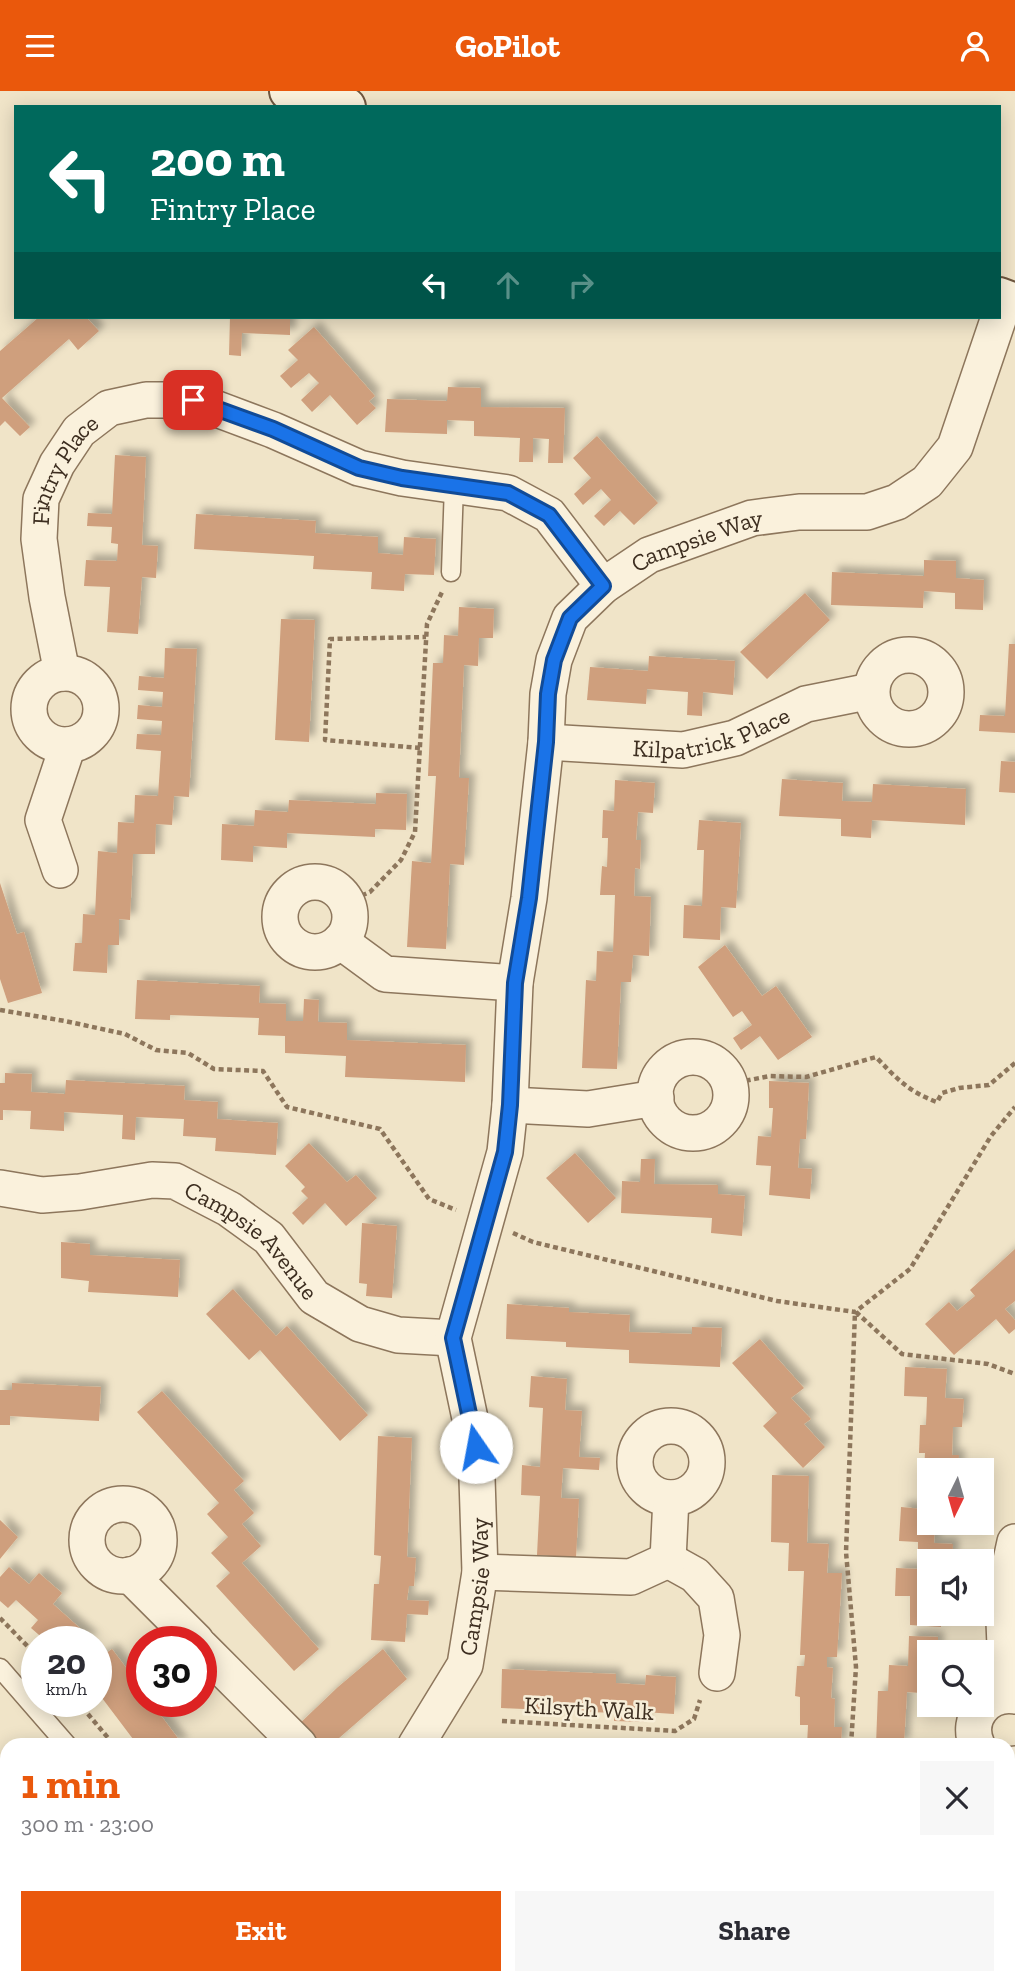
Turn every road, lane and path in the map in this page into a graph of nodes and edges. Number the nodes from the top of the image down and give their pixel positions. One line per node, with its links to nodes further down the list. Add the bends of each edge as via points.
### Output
1 (289, 91): 2 (street)
2 (339, 105)
3 (999, 319): 6 (street, Campsie Way, via 956,447 927,482 897,502 867,512 799,512 752,518 649,555)
4 (454, 485): 5 (lane); 6 (street, Fintry Place, via 508,493 549,515); 8 (street, Fintry Place, via 359,468 193,400 146,400 109,408 79,431 41,499 38,539)
5 (451, 572): 7 (path, via 427,624)
6 (603, 586): 10 (street, Campsie Way, via 570,618 554,660)
7 (426, 637): 12 (path); 12 (path, via 330,639 325,740)
8 (62, 673): 11 (street, via 36,687 29,711 36,731 54,743); 11 (street, via 75,674 93,685 102,708 93,732)
9 (871, 691): 10 (street, Kilpatrick Place, via 806,704 735,738 683,750)
10 (546, 742): 16 (street, Campsie Way)
11 (68, 745): 13 (street, via 43,820)
12 (420, 748): 14 (path, via 415,832 401,860 370,892)
13 (60, 870)
14 (346, 902): 15 (street, via 350,920); 15 (street, via 331,885 307,882 290,892 280,909 284,933 295,946 319,952)
15 (340, 941): 16 (street, via 385,974)
16 (515, 983): 21 (street, Campsie Way)
17 (0, 1010): 24 (path, via 125,1034 156,1049 188,1053 214,1069 263,1071 287,1107 380,1129 429,1199)
18 (1015, 1063): 19 (path, via 989,1085 942,1093 937,1102 917,1095 876,1057 806,1077 770,1076)
19 (729, 1084): 20 (street, via 718,1066 707,1060 682,1059 662,1074); 20 (street, via 727,1112 699,1133 675,1128 665,1120)
20 (656, 1098): 21 (street, via 588,1109)
21 (510, 1105): 24 (street, Campsie Way, via 505,1152)
22 (1015, 1107): 25 (path, via 991,1136 910,1269)
23 (0, 1188): 26 (street, Campsie Avenue, via 43,1195 152,1179 175,1181 229,1209 269,1238 314,1297 360,1324 398,1335)
24 (486, 1221): 25 (path, via 533,1242 777,1301); 26 (street, Campsie Way)
25 (855, 1312): 27 (path, via 902,1355 988,1364); 46 (path, via 846,1552 856,1667)
26 (453, 1338): 31 (street, Campsie Way, via 476,1447)
27 (1015, 1374)
28 (671, 1498): 30 (street)
29 (1015, 1542): 39 (street, via 1003,1597)
30 (668, 1560): 31 (street, via 631,1577); 38 (street, via 695,1575 716,1598 722,1635)
31 (480, 1572): 45 (street, Campsie Way, via 465,1665)
32 (130, 1575): 34 (street)
33 (0, 1618): 35 (path)
34 (181, 1626)
35 (21, 1640)
36 (217, 1663): 44 (street)
37 (0, 1668): 42 (lane)
38 (717, 1673): 41 (path, Kilsyth Walk, via 702,1694 694,1719 676,1731)
39 (1011, 1696): 47 (street, via 990,1700 981,1708 975,1718)
40 (90, 1717): 43 (path)
41 (502, 1721)
42 (61, 1738)
43 (108, 1738)
44 (292, 1738)
45 (420, 1738)
46 (851, 1738)
47 (975, 1738)

